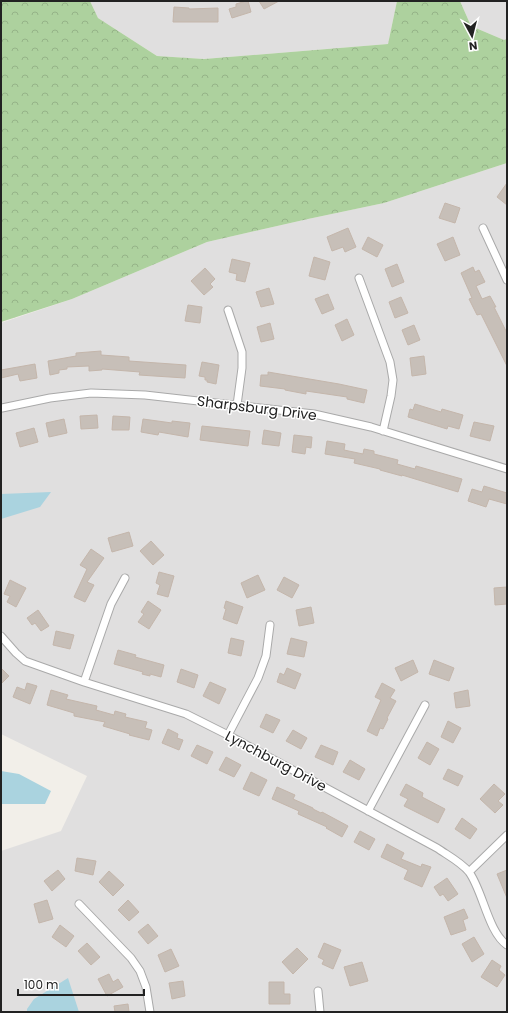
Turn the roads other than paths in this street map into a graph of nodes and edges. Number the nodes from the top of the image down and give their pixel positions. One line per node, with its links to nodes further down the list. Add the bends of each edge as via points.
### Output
1 (483, 228): 3 (street)
2 (359, 278): 7 (street, via 390,362 393,380)
3 (507, 280)
4 (228, 310): 5 (street, via 242,352)
5 (237, 405): 6 (street, Sharpsburg Drive, via 145,395 91,393); 7 (street, Sharpsburg Drive, via 314,414)
6 (2, 408)
7 (383, 431): 8 (street, Sharpsburg Drive)
8 (507, 469)
9 (125, 578): 12 (street, via 111,604)
10 (270, 625): 14 (street, via 266,656 258,678)
11 (1, 636): 12 (street, Lynchburg Drive, via 25,661)
12 (84, 682): 14 (street, Lynchburg Drive, via 186,714)
13 (426, 705): 15 (street)
14 (228, 735): 15 (street, Lynchburg Drive)
15 (368, 811): 17 (street, Lynchburg Drive, via 437,848)
16 (507, 835): 17 (street)
17 (469, 872): 19 (street, Lynchburg Drive, via 476,882 497,932)
18 (79, 904): 21 (street, via 131,958 140,971 146,987)
19 (507, 945)
20 (318, 991): 22 (street)
21 (150, 1012)
22 (320, 1012)

